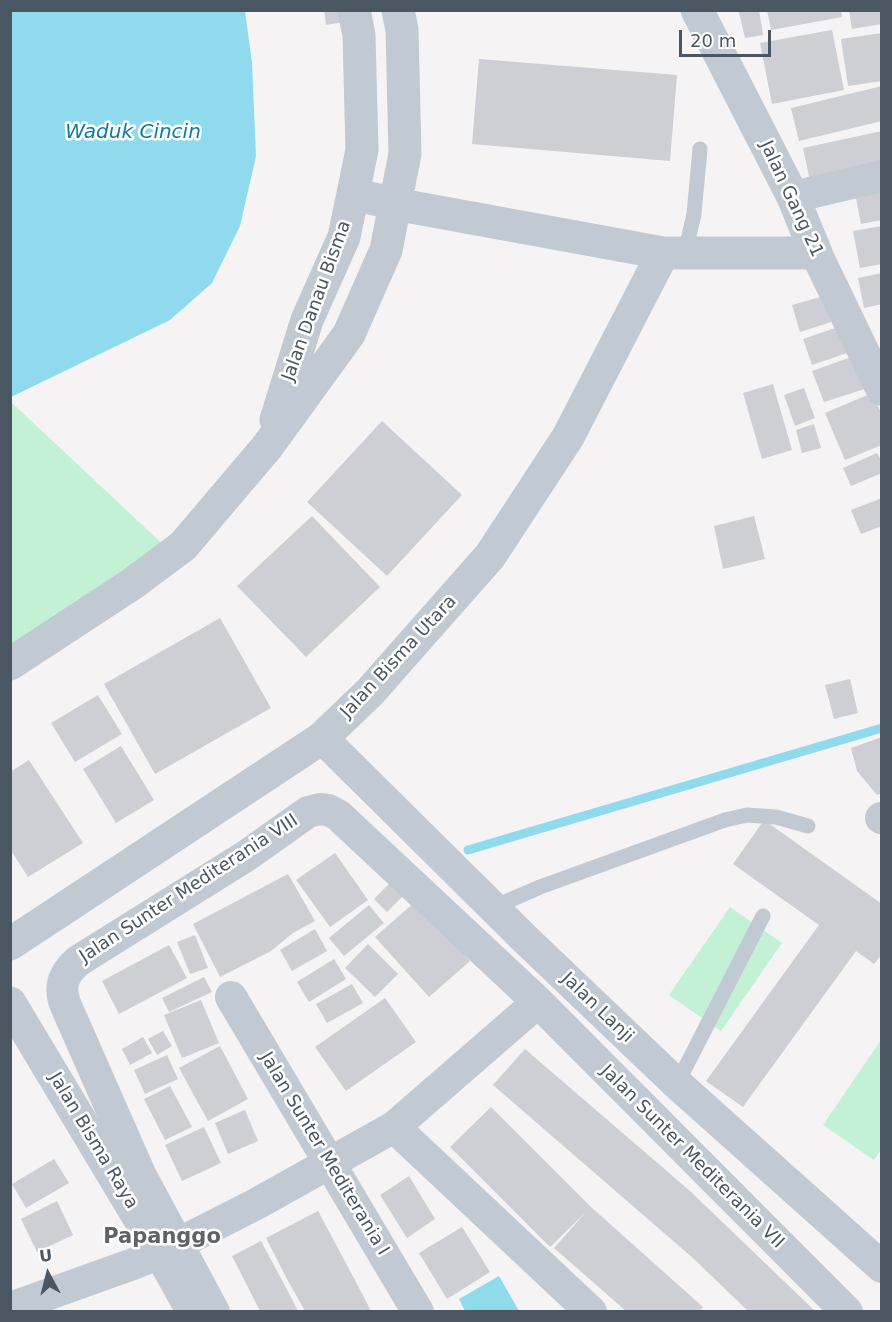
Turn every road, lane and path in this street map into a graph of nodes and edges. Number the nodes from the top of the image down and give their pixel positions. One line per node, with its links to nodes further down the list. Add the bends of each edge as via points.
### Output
1 (354, 10): 6 (street, Jalan Danau Bisma, via 359,35 362,150)
2 (398, 10): 8 (street, Jalan Danau Bisma, via 402,30 405,154)
3 (697, 10): 7 (street, Jalan Gang 21)
4 (700, 149): 9 (lane, via 694,214)
5 (882, 176): 7 (street)
6 (353, 194): 8 (street); 12 (street, Jalan Danau Bisma, via 344,237 307,320)
7 (794, 197): 10 (street, Jalan Gang 21)
8 (395, 204): 9 (street); 12 (street, Jalan Danau Bisma, via 386,250 349,334)
9 (674, 253): 10 (street); 14 (street, Jalan Bisma Utara, via 567,437 490,556 370,692)
10 (816, 253): 11 (street, Jalan Gang 21)
11 (882, 390)
12 (267, 447): 13 (street, Jalan Danau Bisma, via 183,546)
13 (10, 664)
14 (322, 738): 16 (street, Jalan Lanji); 18 (street, Jalan Bisma Utara)
15 (808, 826): 16 (lane, via 776,817 747,815 725,820)
16 (494, 907): 22 (street, Jalan Lanji)
17 (763, 916): 22 (lane)
18 (10, 944)
19 (231, 997): 24 (street, Jalan Sunter Mediterania I)
20 (538, 1002): 23 (street); 25 (street, Jalan Sunter Mediterania VIII, via 338,815 320,809 308,812 246,856 78,961 67,973 62,997); 32 (street, Jalan Sunter Mediterania VII)
21 (10, 1003): 25 (street, Jalan Bisma Raya)
22 (675, 1082): 26 (street, Jalan Lanji)
23 (394, 1127): 24 (street); 31 (street)
24 (329, 1163): 25 (street); 30 (street, Jalan Sunter Mediterania I)
25 (169, 1248): 27 (street); 28 (street, Jalan Bisma Raya); 29 (street)
26 (882, 1267)
27 (10, 1308)
28 (193, 1311)
29 (214, 1311)
30 (418, 1311)
31 (591, 1311)
32 (847, 1311)

